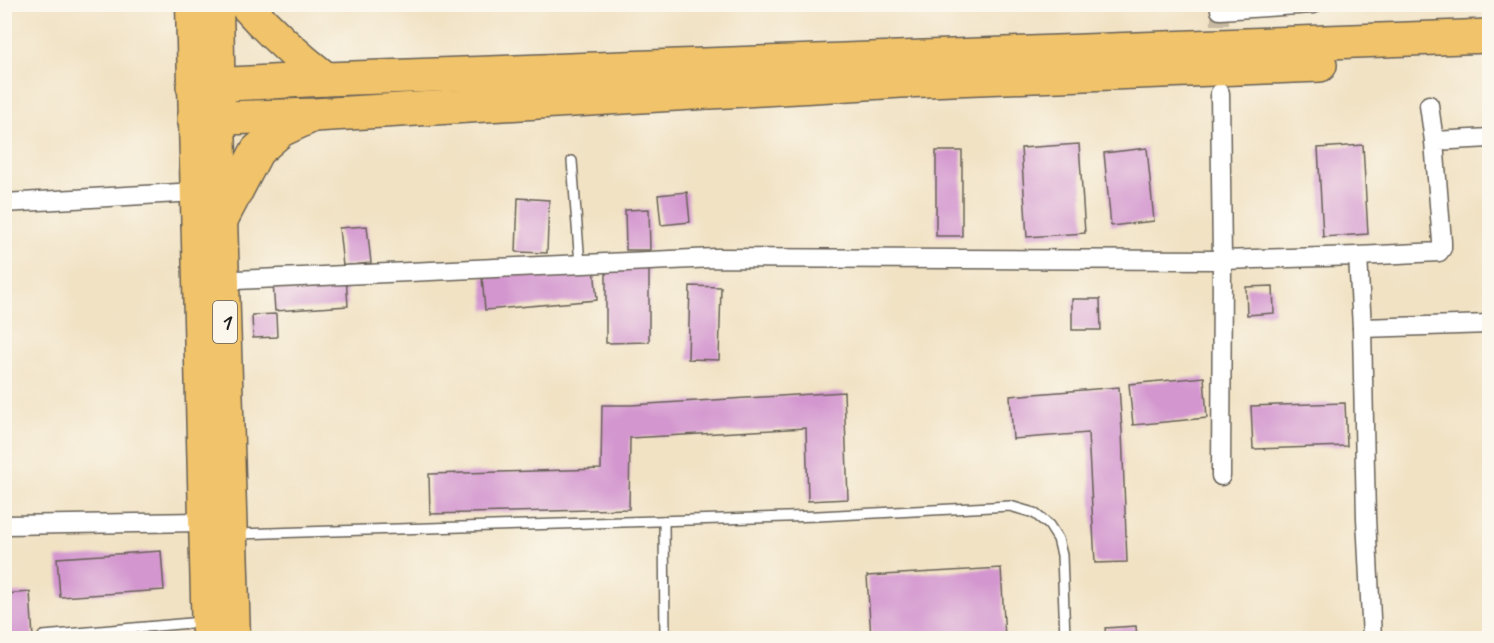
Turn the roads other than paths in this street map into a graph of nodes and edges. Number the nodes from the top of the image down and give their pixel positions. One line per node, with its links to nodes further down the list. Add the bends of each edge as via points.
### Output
1 (191, 4): 9 (highway, 1)
2 (218, 4): 9 (highway, 1)
3 (245, 4): 8 (highway, via 291,52)
4 (1313, 4): 5 (street)
5 (1220, 10)
6 (1490, 36): 8 (highway)
7 (1490, 58): 12 (highway, via 901,81)
8 (326, 79): 9 (highway)
9 (206, 86): 13 (highway, 1)
10 (1220, 93): 21 (street)
11 (1429, 105): 15 (street)
12 (314, 115): 13 (highway); 19 (highway, via 281,130 257,152)
13 (207, 118): 17 (highway, 1); 19 (highway, 1)
14 (1490, 138): 15 (street)
15 (1434, 141): 20 (street, via 1442,248 1439,252)
16 (572, 161): 22 (lane)
17 (196, 192): 18 (street); 23 (highway, 1)
18 (4, 203)
19 (222, 218): 23 (highway, 1)
20 (1358, 256): 21 (street); 25 (street)
21 (1222, 260): 22 (street, via 715,258); 26 (street)
22 (580, 264): 23 (street)
23 (211, 281): 28 (highway, 1); 30 (highway, 1)
24 (1490, 324): 25 (street)
25 (1362, 328): 36 (street)
26 (1221, 476)
27 (664, 521): 30 (lane); 34 (lane); 35 (lane, via 1010,506 1026,510 1049,525 1058,538)
28 (203, 522): 29 (street); 31 (highway, 1)
29 (4, 525)
30 (231, 534): 33 (highway, 1)
31 (207, 630): 32 (lane)
32 (44, 636)
33 (235, 639)
34 (665, 639)
35 (1065, 639)
36 (1372, 639)

